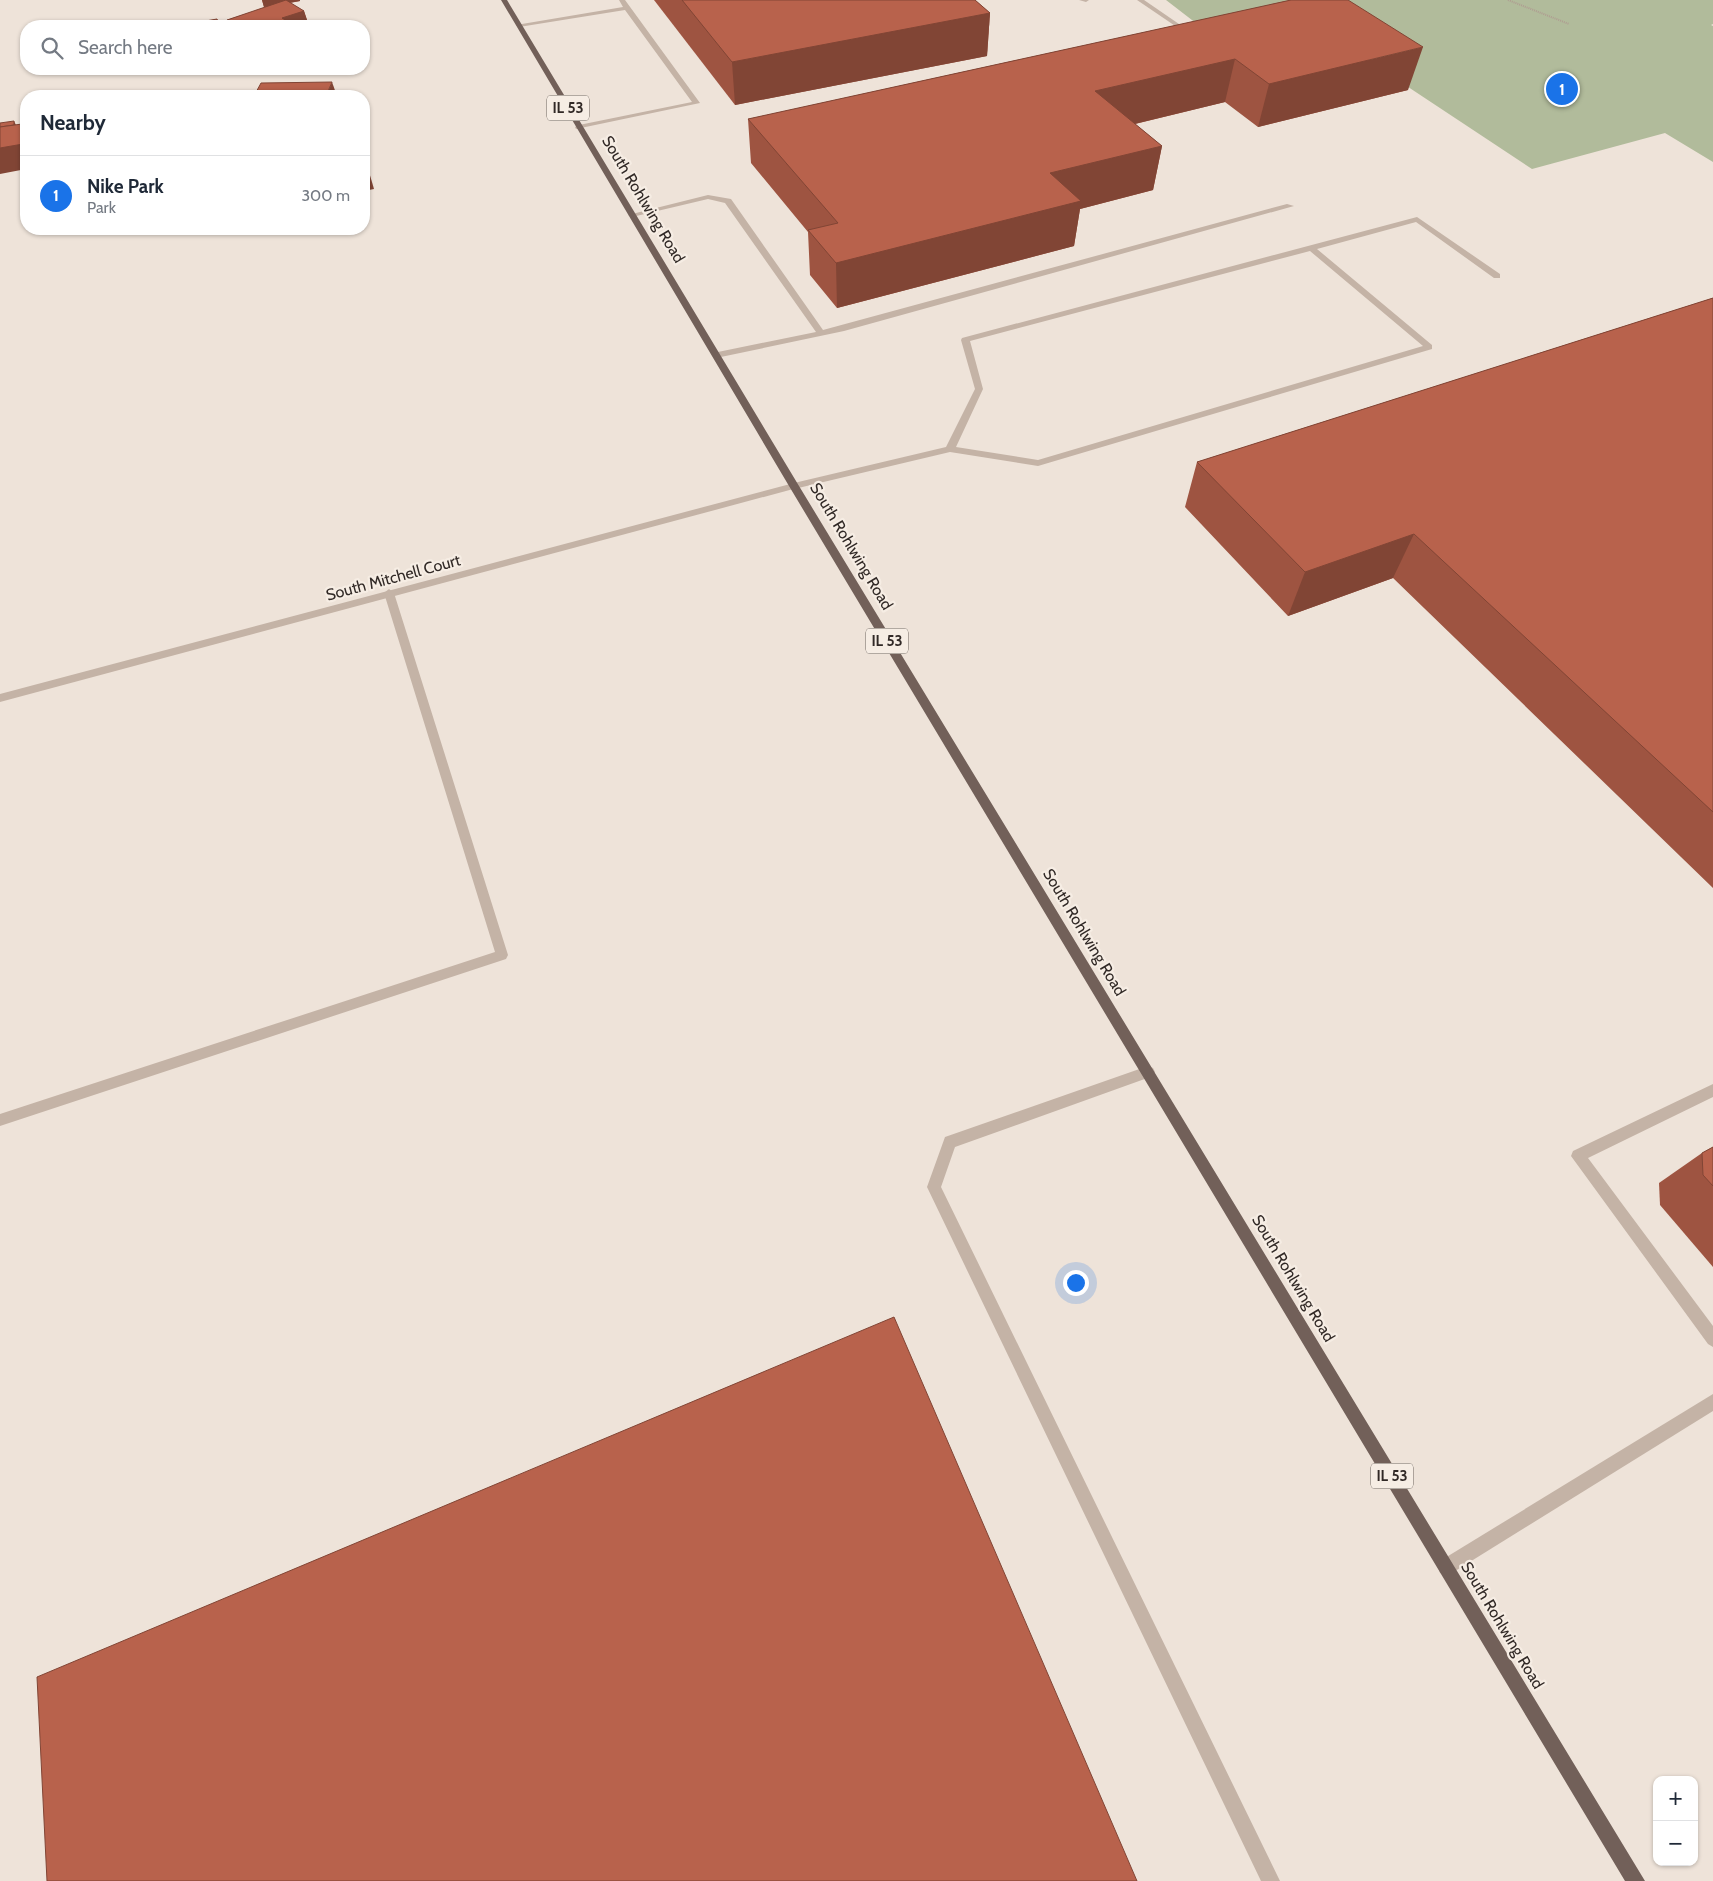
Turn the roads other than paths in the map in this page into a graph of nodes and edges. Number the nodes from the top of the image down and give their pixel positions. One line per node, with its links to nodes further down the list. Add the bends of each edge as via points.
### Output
1 (504, 0): 7 (main road, South Rohlwing Road / IL 53)
2 (622, 0): 6 (street)
3 (1082, 0): 4 (street)
4 (1086, 0)
5 (1140, 0): 8 (street)
6 (627, 8): 7 (street); 9 (street, via 696,103)
7 (519, 25): 9 (main road, South Rohlwing Road / IL 53)
8 (1192, 35)
9 (579, 127): 11 (main road, South Rohlwing Road / IL 53)
10 (1290, 206): 14 (street)
11 (632, 215): 14 (street, via 708,197 728,201); 15 (main road, South Rohlwing Road / IL 53)
12 (1311, 248): 13 (street, via 1417,219); 16 (street, via 965,340 979,388); 16 (street, via 1430,347 1038,463)
13 (1496, 276)
14 (821, 333): 15 (street)
15 (716, 355): 17 (main road, South Rohlwing Road / IL 53)
16 (950, 449): 17 (street, South Mitchell Court)
17 (794, 486): 18 (street, South Mitchell Court); 20 (main road, South Rohlwing Road / IL 53)
18 (389, 593): 19 (street, South Mitchell Court); 22 (street, via 502,955)
19 (0, 698)
20 (1148, 1072): 25 (main road, South Rohlwing Road / IL 53); 26 (street, via 950,1142 934,1187)
21 (1713, 1090): 23 (street, via 1578,1156)
22 (0, 1120)
23 (1713, 1339)
24 (1713, 1402): 25 (street)
25 (1446, 1567): 27 (main road, South Rohlwing Road / IL 53)
26 (1271, 1881)
27 (1636, 1881)

